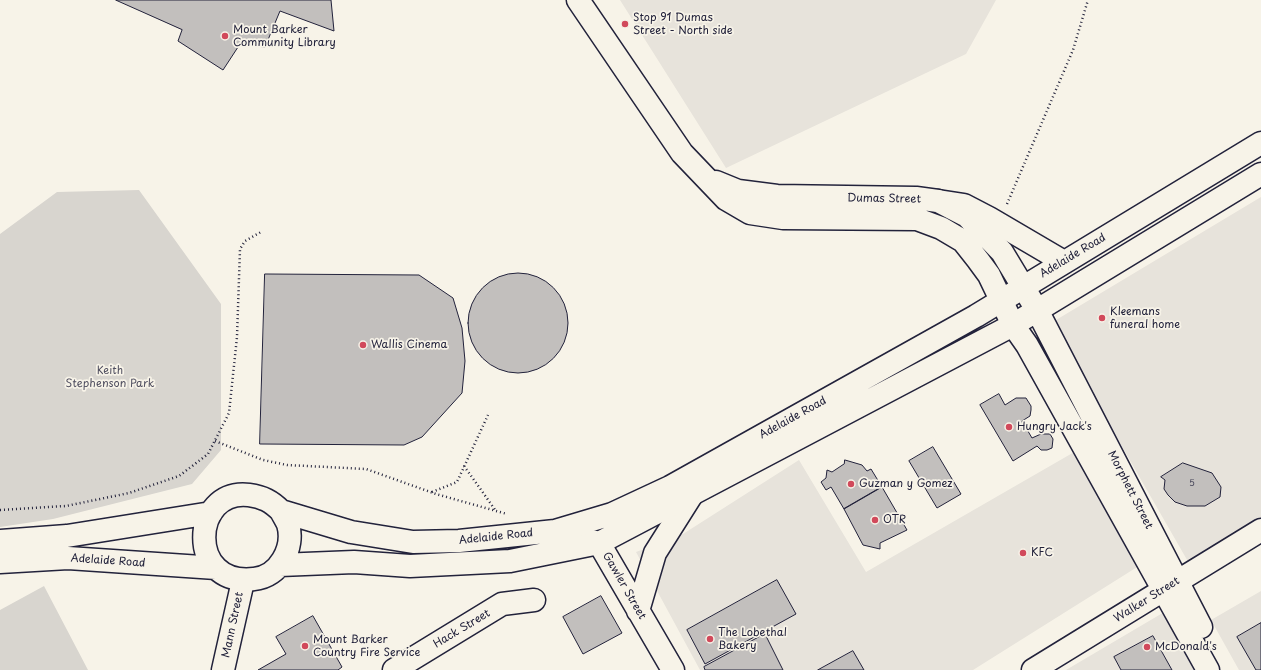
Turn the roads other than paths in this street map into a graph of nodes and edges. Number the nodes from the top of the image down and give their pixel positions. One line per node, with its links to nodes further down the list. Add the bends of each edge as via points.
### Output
1 (578, 0): 4 (main road, Dumas Street, via 682,153)
2 (1261, 143): 6 (main road, Adelaide Road)
3 (1261, 174): 9 (main road, Adelaide Road)
4 (706, 178): 5 (main road, Dumas Street, via 738,190 777,196 916,198); 8 (main road, Dumas Street, via 726,199 750,213 783,218 917,219 941,228 963,241 989,274)
5 (938, 201): 6 (main road, via 964,205); 7 (main road, Dumas Street, via 967,216 1002,252)
6 (1064, 262): 7 (main road, Adelaide Road)
7 (1023, 287): 8 (main road, Adelaide Road); 9 (main road, Dumas Street)
8 (1000, 300): 10 (main road, Dumas Street); 15 (main road, Adelaide Road, via 976,316 670,487 612,514)
9 (1037, 310): 10 (main road, Adelaide Road); 22 (main road, Morphett Street)
10 (1013, 325): 11 (main road, Adelaide Road); 22 (main road, Morphett Street)
11 (691, 496): 17 (main road, Adelaide Road); 24 (main road, via 655,553)
12 (281, 511): 13 (main road, via 261,496 242,494 231,497); 15 (main road, Adelaide Road, via 351,532 413,542 459,541); 19 (main road, via 288,524 290,538 288,549)
13 (211, 513): 16 (main road, via 67,536); 20 (main road, via 204,527 204,542 207,555)
14 (1261, 530): 22 (main road, Walker Street)
15 (555, 531): 17 (main road, Gawler Street)
16 (0, 540)
17 (599, 543): 19 (main road, Adelaide Road, via 510,561 410,566 354,562); 24 (main road, Gawler Street)
18 (0, 562): 20 (main road, Adelaide Road, via 68,558)
19 (280, 564): 21 (main road, via 259,579)
20 (216, 568): 21 (main road, via 230,578)
21 (243, 581): 25 (main road, Mann Street)
22 (1171, 586): 28 (main road, Walker Street); 29 (main road, Morphett Street); 30 (main road, Morphett Street)
23 (534, 600): 26 (main road, Hack Street, via 502,604)
24 (638, 611): 27 (main road, Gawler Street)
25 (223, 670)
26 (394, 670)
27 (673, 670)
28 (1033, 670)
29 (1208, 670)
30 (1224, 670)

